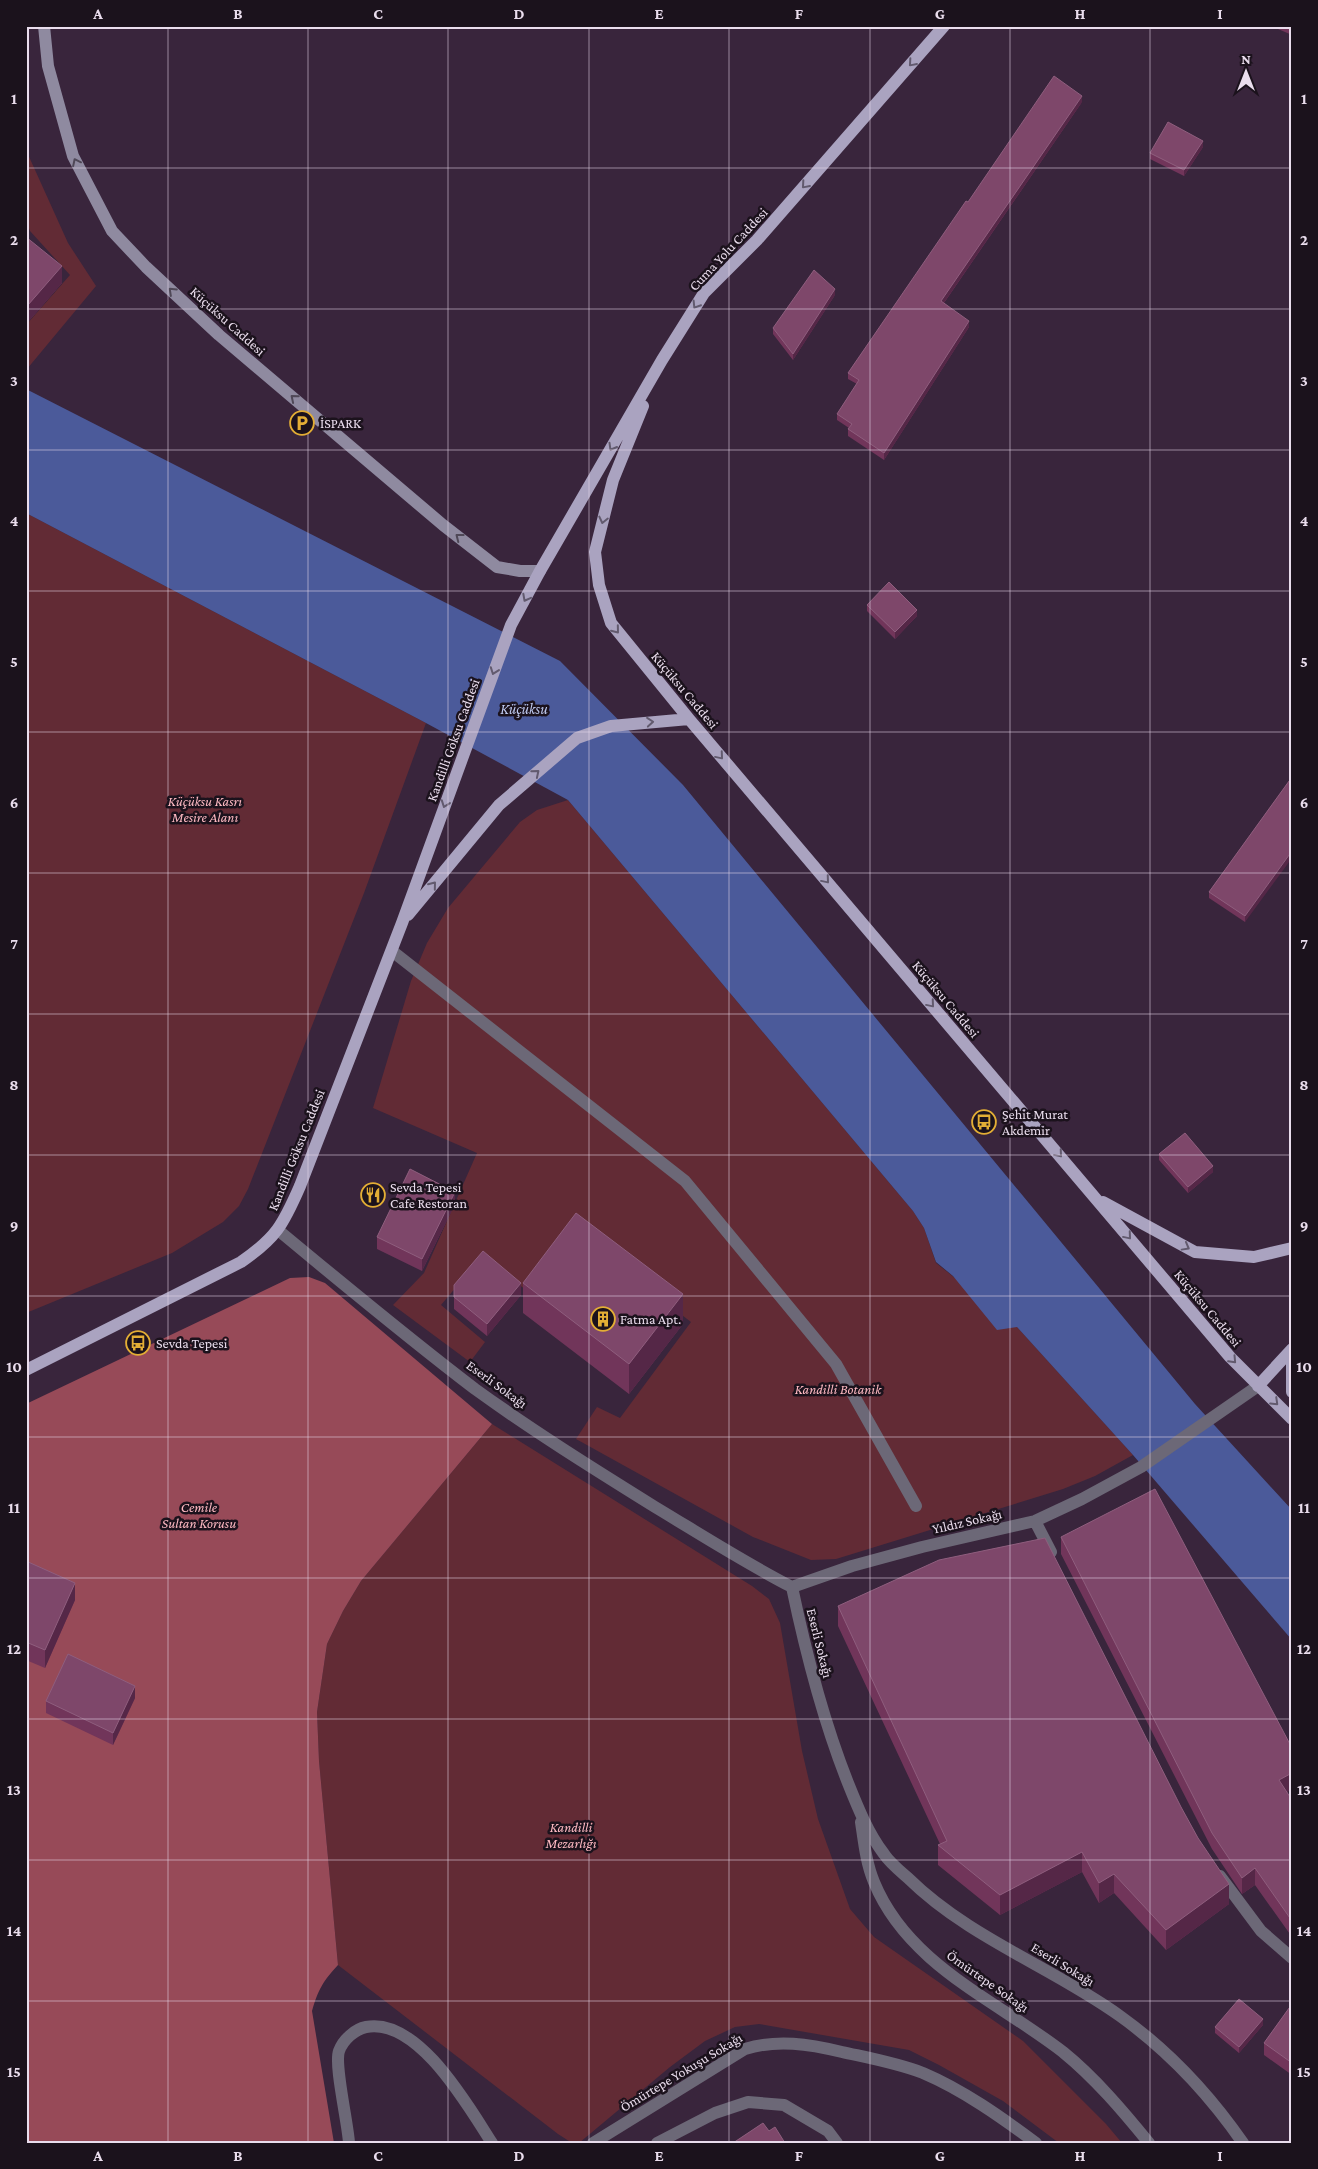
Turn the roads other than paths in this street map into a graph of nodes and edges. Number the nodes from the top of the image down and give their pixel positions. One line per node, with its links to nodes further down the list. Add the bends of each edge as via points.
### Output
1 (44, 26): 4 (street, Küçüksu Caddesi, one-way to 1, via 497,567 443,525 219,335 112,231 73,156 48,66)
2 (944, 26): 3 (main road, Cuma Yolu Caddesi, one-way to 3, via 757,240 704,293)
3 (662, 360): 4 (main road, Cuma Yolu Caddesi, one-way to 4); 5 (main road, Küçüksu Caddesi, one-way to 5, via 613,480 595,552 599,585 611,623)
4 (540, 571): 6 (main road, Kandilli Göksu Caddesi, one-way to 6, via 511,625)
5 (689, 719): 6 (main road, Kandilli Göksu Caddesi, one-way to 5, via 499,805 577,738 611,726); 8 (main road, Küçüksu Caddesi, one-way to 8)
6 (402, 923): 7 (main road, Kandilli Göksu Caddesi)
7 (392, 951): 9 (main road, Kandilli Göksu Caddesi, via 300,1186); 17 (street, via 685,1181 836,1364)
8 (1097, 1199): 10 (main road, one-way to 10, via 1195,1252 1254,1257); 14 (main road, Küçüksu Caddesi, one-way to 14)
9 (278, 1230): 13 (main road, Kandilli Göksu Caddesi, via 264,1246 241,1262); 20 (street, Eserli Sokağı, via 476,1389 646,1501 758,1570)
10 (1292, 1248)
11 (1292, 1349): 14 (main road)
12 (1292, 1362): 15 (main road)
13 (26, 1370)
14 (1258, 1386): 16 (main road, Küçüksu Caddesi, one-way to 16); 18 (street, Yıldız Sokağı, via 1141,1467)
15 (1292, 1392)
16 (1292, 1419)
17 (916, 1506)
18 (1036, 1521): 19 (street); 20 (street, Yıldız Sokağı, via 922,1547)
19 (1058, 1565)
20 (792, 1587): 21 (street, Eserli Sokağı, via 819,1700)
21 (860, 1812): 30 (street, Ömürtepe Sokağı, via 873,1881 886,1907 907,1936 965,1986 1063,2053 1097,2084); 31 (street, Eserli Sokağı, via 885,1856 917,1888 957,1919 1119,2015 1187,2074 1220,2110)
22 (1215, 1868): 23 (street, via 1261,1931)
23 (1292, 1958)
24 (660, 2142): 28 (street, via 716,2113 748,2102 784,2105 828,2131)
25 (349, 2143): 26 (street, via 338,2053 351,2034 362,2027 375,2025 397,2030 417,2044 458,2090)
26 (492, 2143)
27 (593, 2143): 29 (street, Ömürtepe Yokuşu Sokağı, via 745,2049 762,2043 824,2048 923,2074 961,2093)
28 (837, 2143)
29 (1036, 2143)
30 (1150, 2143)
31 (1243, 2143)

